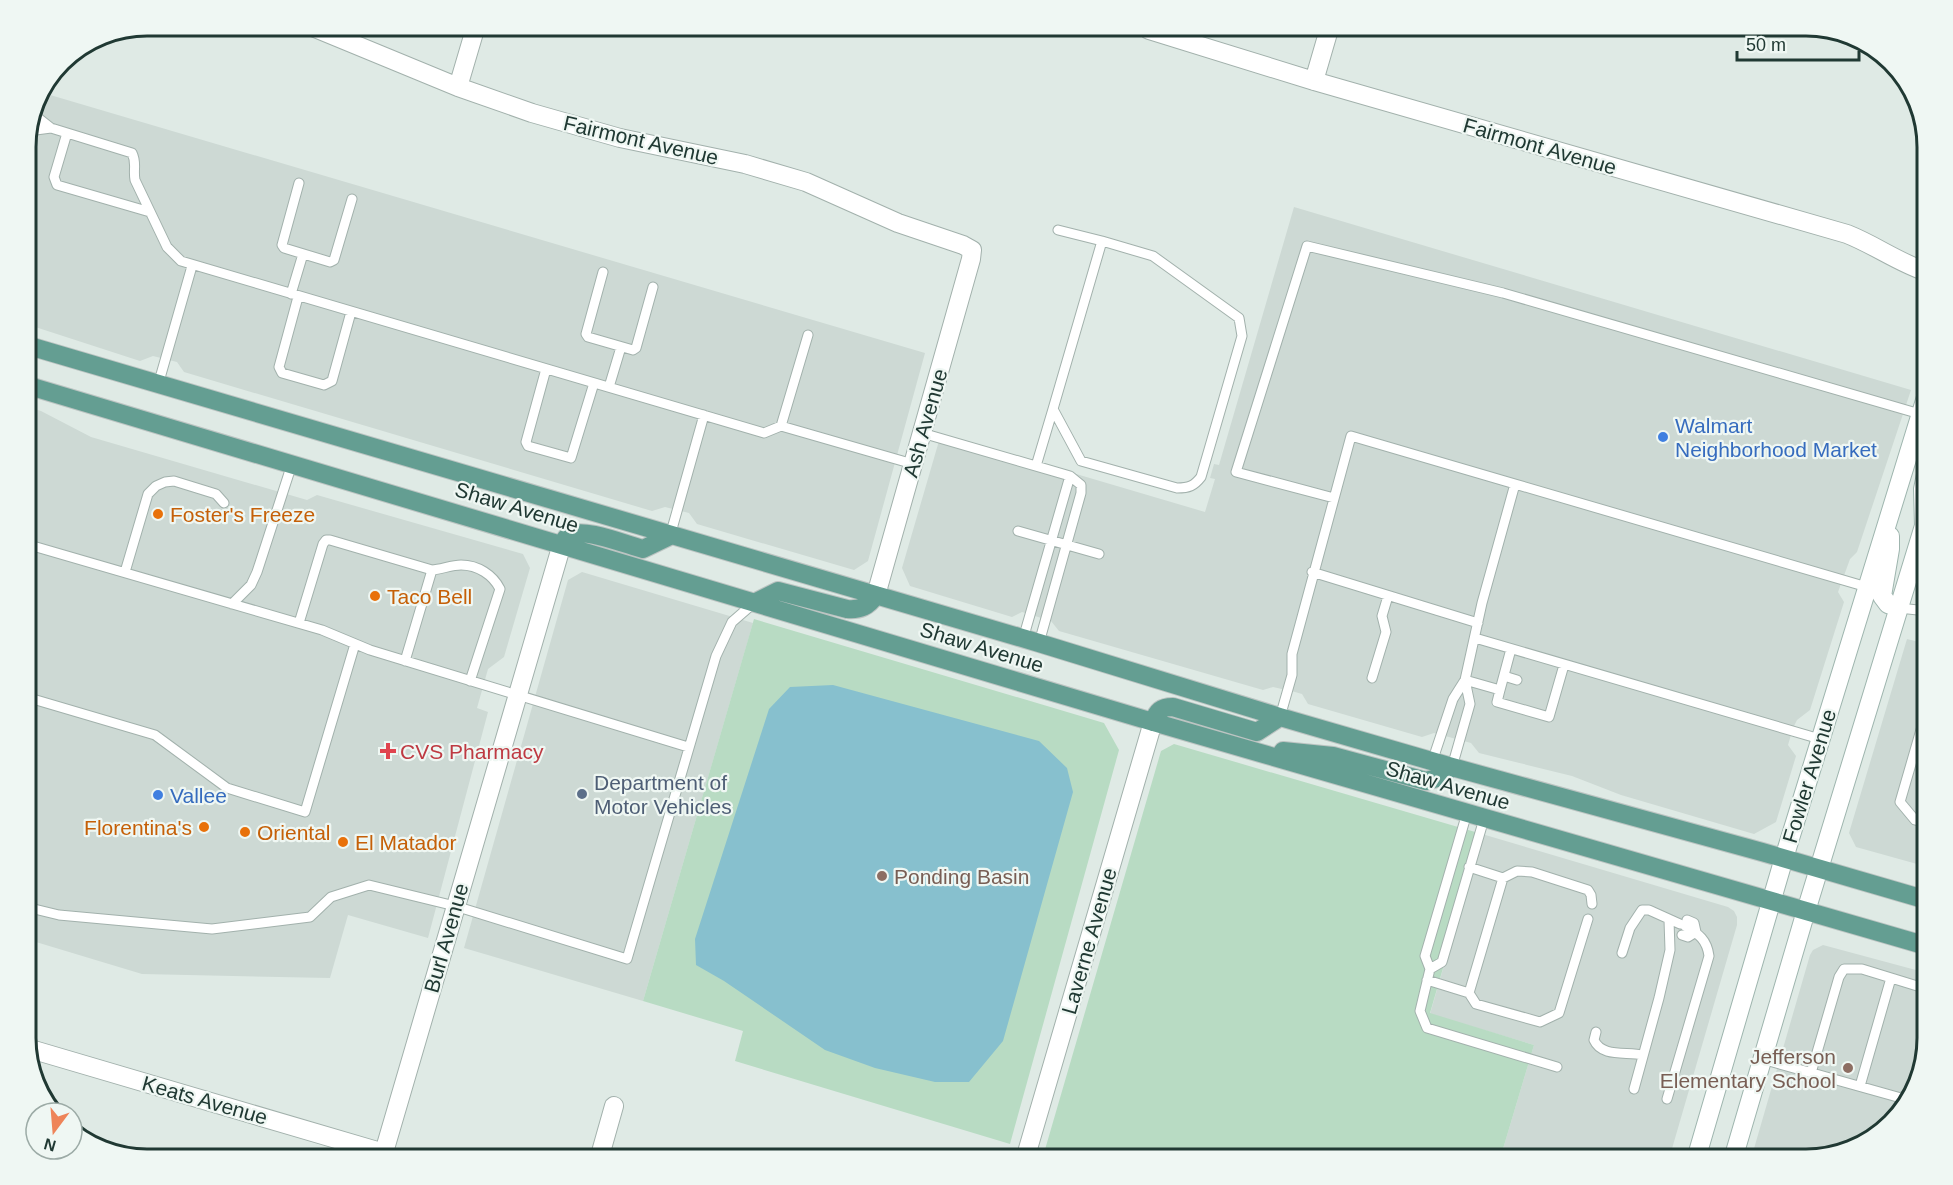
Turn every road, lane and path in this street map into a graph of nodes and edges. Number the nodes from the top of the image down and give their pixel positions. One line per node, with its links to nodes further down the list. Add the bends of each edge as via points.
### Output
1 (334, 36): 6 (street, Fairmont Avenue)
2 (473, 36): 6 (street)
3 (1168, 36): 5 (street, Fairmont Avenue)
4 (1327, 36): 5 (street)
5 (1314, 81): 19 (street, Fairmont Avenue, via 1847,234)
6 (458, 87): 16 (street, Fairmont Avenue, via 620,138 745,164 806,182 898,223)
7 (40, 119): 8 (lane)
8 (51, 128): 9 (lane); 10 (lane)
9 (38, 129)
10 (66, 133): 13 (lane, via 132,153 135,180); 13 (lane, via 54,177 57,185)
11 (299, 183): 17 (lane, via 282,245)
12 (352, 199): 17 (lane, via 334,260)
13 (150, 212): 18 (lane, via 167,247)
14 (1058, 230): 15 (lane)
15 (1102, 241): 32 (lane); 32 (lane, via 1153,256 1239,318 1242,336 1201,477 1194,485 1177,488 1081,461)
16 (972, 250): 36 (street, Ash Avenue)
17 (303, 254): 22 (lane)
18 (192, 266): 22 (lane); 29 (lane)
19 (1917, 268)
20 (603, 272): 25 (lane, via 586,334)
21 (653, 287): 25 (lane, via 636,348)
22 (295, 296): 23 (lane); 23 (lane, via 279,367 282,373 324,385 332,381)
23 (351, 312): 27 (lane)
24 (808, 335): 35 (lane)
25 (621, 347): 30 (lane)
26 (36, 348): 29 (main road, Shaw Avenue)
27 (546, 369): 28 (lane); 28 (lane, via 526,442 538,449 571,458)
28 (594, 383): 30 (lane)
29 (158, 385): 47 (main road, Shaw Avenue)
30 (609, 387): 34 (lane)
31 (36, 388): 38 (main road, Shaw Avenue)
32 (1053, 409): 40 (lane)
33 (1917, 413): 43 (lane, via 1503,293 1307,246 1236,472)
34 (704, 415): 35 (lane, via 764,433); 47 (lane)
35 (781, 426): 39 (lane)
36 (922, 433): 39 (street, Ash Avenue); 40 (lane)
37 (1917, 435): 45 (street, Fowler Avenue)
38 (292, 464): 49 (main road, Shaw Avenue); 61 (lane, via 257,572 251,585)
39 (913, 464): 58 (street, Ash Avenue)
40 (1036, 466): 41 (lane)
41 (1070, 476): 48 (lane); 50 (lane, via 1081,485 1081,493)
42 (1515, 484): 43 (lane, via 1351,436); 57 (lane); 65 (lane)
43 (1334, 498): 56 (lane)
44 (224, 503): 55 (lane, via 216,494 174,481 156,486 148,494)
45 (1888, 519): 57 (street, Fowler Avenue); 62 (street, via 1890,549 1882,596 1888,604)
46 (1018, 531): 48 (lane)
47 (670, 536): 49 (main road, via 643,549 578,533 568,536); 58 (main road, Shaw Avenue)
48 (1051, 541): 50 (lane); 67 (lane)
49 (562, 544): 60 (main road, Shaw Avenue); 78 (street, Burl Avenue)
50 (1066, 545): 53 (lane); 67 (lane)
51 (36, 547): 55 (lane)
52 (1917, 550): 62 (street, Fowler Avenue)
53 (1099, 554)
54 (432, 570): 64 (lane, via 326,540); 70 (lane); 76 (lane, via 462,565 485,571 500,589)
55 (125, 572): 61 (lane)
56 (1312, 572): 59 (lane); 80 (lane)
57 (1867, 587): 82 (street, Fowler Avenue)
58 (876, 595): 60 (main road, via 871,603 857,610 778,591); 67 (main road, Shaw Avenue)
59 (1388, 596): 65 (lane); 73 (lane, via 1382,616 1386,632)
60 (756, 602): 81 (main road, Shaw Avenue); 84 (lane, via 732,622 716,656)
61 (232, 604): 64 (lane)
62 (1899, 608): 63 (lane); 92 (street, Fowler Avenue)
63 (1917, 609)
64 (299, 623): 68 (lane)
65 (1478, 624): 66 (lane)
66 (1474, 638): 69 (lane); 74 (lane)
67 (1031, 641): 80 (main road, Shaw Avenue)
68 (356, 644): 70 (lane); 79 (lane, via 305,812 227,788 155,735)
69 (1511, 649): 71 (lane); 72 (lane)
70 (405, 661): 76 (lane)
71 (1564, 665): 77 (lane, via 1552,689 1549,717 1497,702); 82 (lane)
72 (1504, 676): 75 (lane); 77 (lane)
73 (1372, 678)
74 (1465, 680): 77 (lane); 86 (lane, via 1453,699); 87 (lane, via 1470,704)
75 (1517, 680)
76 (470, 681): 78 (lane)
77 (1500, 690)
78 (517, 695): 84 (lane); 97 (street, Burl Avenue)
79 (36, 700)
80 (1280, 717): 81 (main road, via 1257,732 1173,706 1157,712); 86 (main road, Shaw Avenue)
81 (1153, 722): 85 (main road, Shaw Avenue); 124 (street, Laverne Avenue)
82 (1820, 739): 90 (street, Fowler Avenue)
83 (1917, 743): 89 (lane, via 1900,802)
84 (688, 747): 97 (lane, via 627,960)
85 (1242, 748): 87 (main road, via 1333,756 1426,781); 88 (main road, Shaw Avenue)
86 (1432, 762): 87 (main road, Shaw Avenue)
87 (1452, 767): 90 (main road, Shaw Avenue)
88 (1475, 816): 91 (lane); 95 (main road, Shaw Avenue); 105 (lane, via 1425,956)
89 (1917, 821)
90 (1784, 858): 92 (main road, Shaw Avenue); 95 (street, Fowler Avenue)
91 (1469, 867): 93 (lane); 105 (lane, via 1442,962)
92 (1820, 869): 94 (main road, Shaw Avenue); 99 (street, Fowler Avenue)
93 (1503, 878): 96 (lane, via 1517,871 1532,872 1588,890); 109 (lane)
94 (1917, 897)
95 (1772, 901): 99 (main road, Shaw Avenue); 125 (street, Fowler Avenue)
96 (1592, 904)
97 (455, 906): 98 (lane, via 369,885 331,897 310,917 212,929); 122 (street, Burl Avenue)
98 (36, 909)
99 (1806, 911): 103 (main road, Shaw Avenue); 113 (street, Fowler Avenue)
100 (1588, 919): 109 (lane, via 1559,1013 1540,1022 1476,1004)
101 (1679, 925): 102 (lane, via 1694,923); 102 (lane, via 1688,937); 104 (lane, via 1642,910 1630,928); 112 (lane)
102 (1696, 932): 119 (lane, via 1708,947 1709,956)
103 (1917, 943)
104 (1622, 952)
105 (1430, 969): 107 (lane)
106 (1891, 978): 108 (lane); 115 (lane, via 1862,969 1842,971); 116 (lane)
107 (1427, 980): 109 (lane); 114 (lane, via 1420,1011 1426,1028)
108 (1917, 986)
109 (1469, 993)
110 (1596, 1032): 112 (lane, via 1594,1040 1601,1050)
111 (37, 1051): 121 (street, Keats Avenue)
112 (1643, 1055): 117 (lane)
113 (1762, 1059): 115 (lane); 126 (street, Fowler Avenue)
114 (1557, 1067)
115 (1811, 1072): 116 (lane)
116 (1860, 1086): 118 (lane)
117 (1634, 1089)
118 (1899, 1097)
119 (1667, 1099)
120 (614, 1106): 123 (street)
121 (360, 1149)
122 (385, 1149)
123 (602, 1149)
124 (1028, 1149)
125 (1699, 1149)
126 (1735, 1149)

